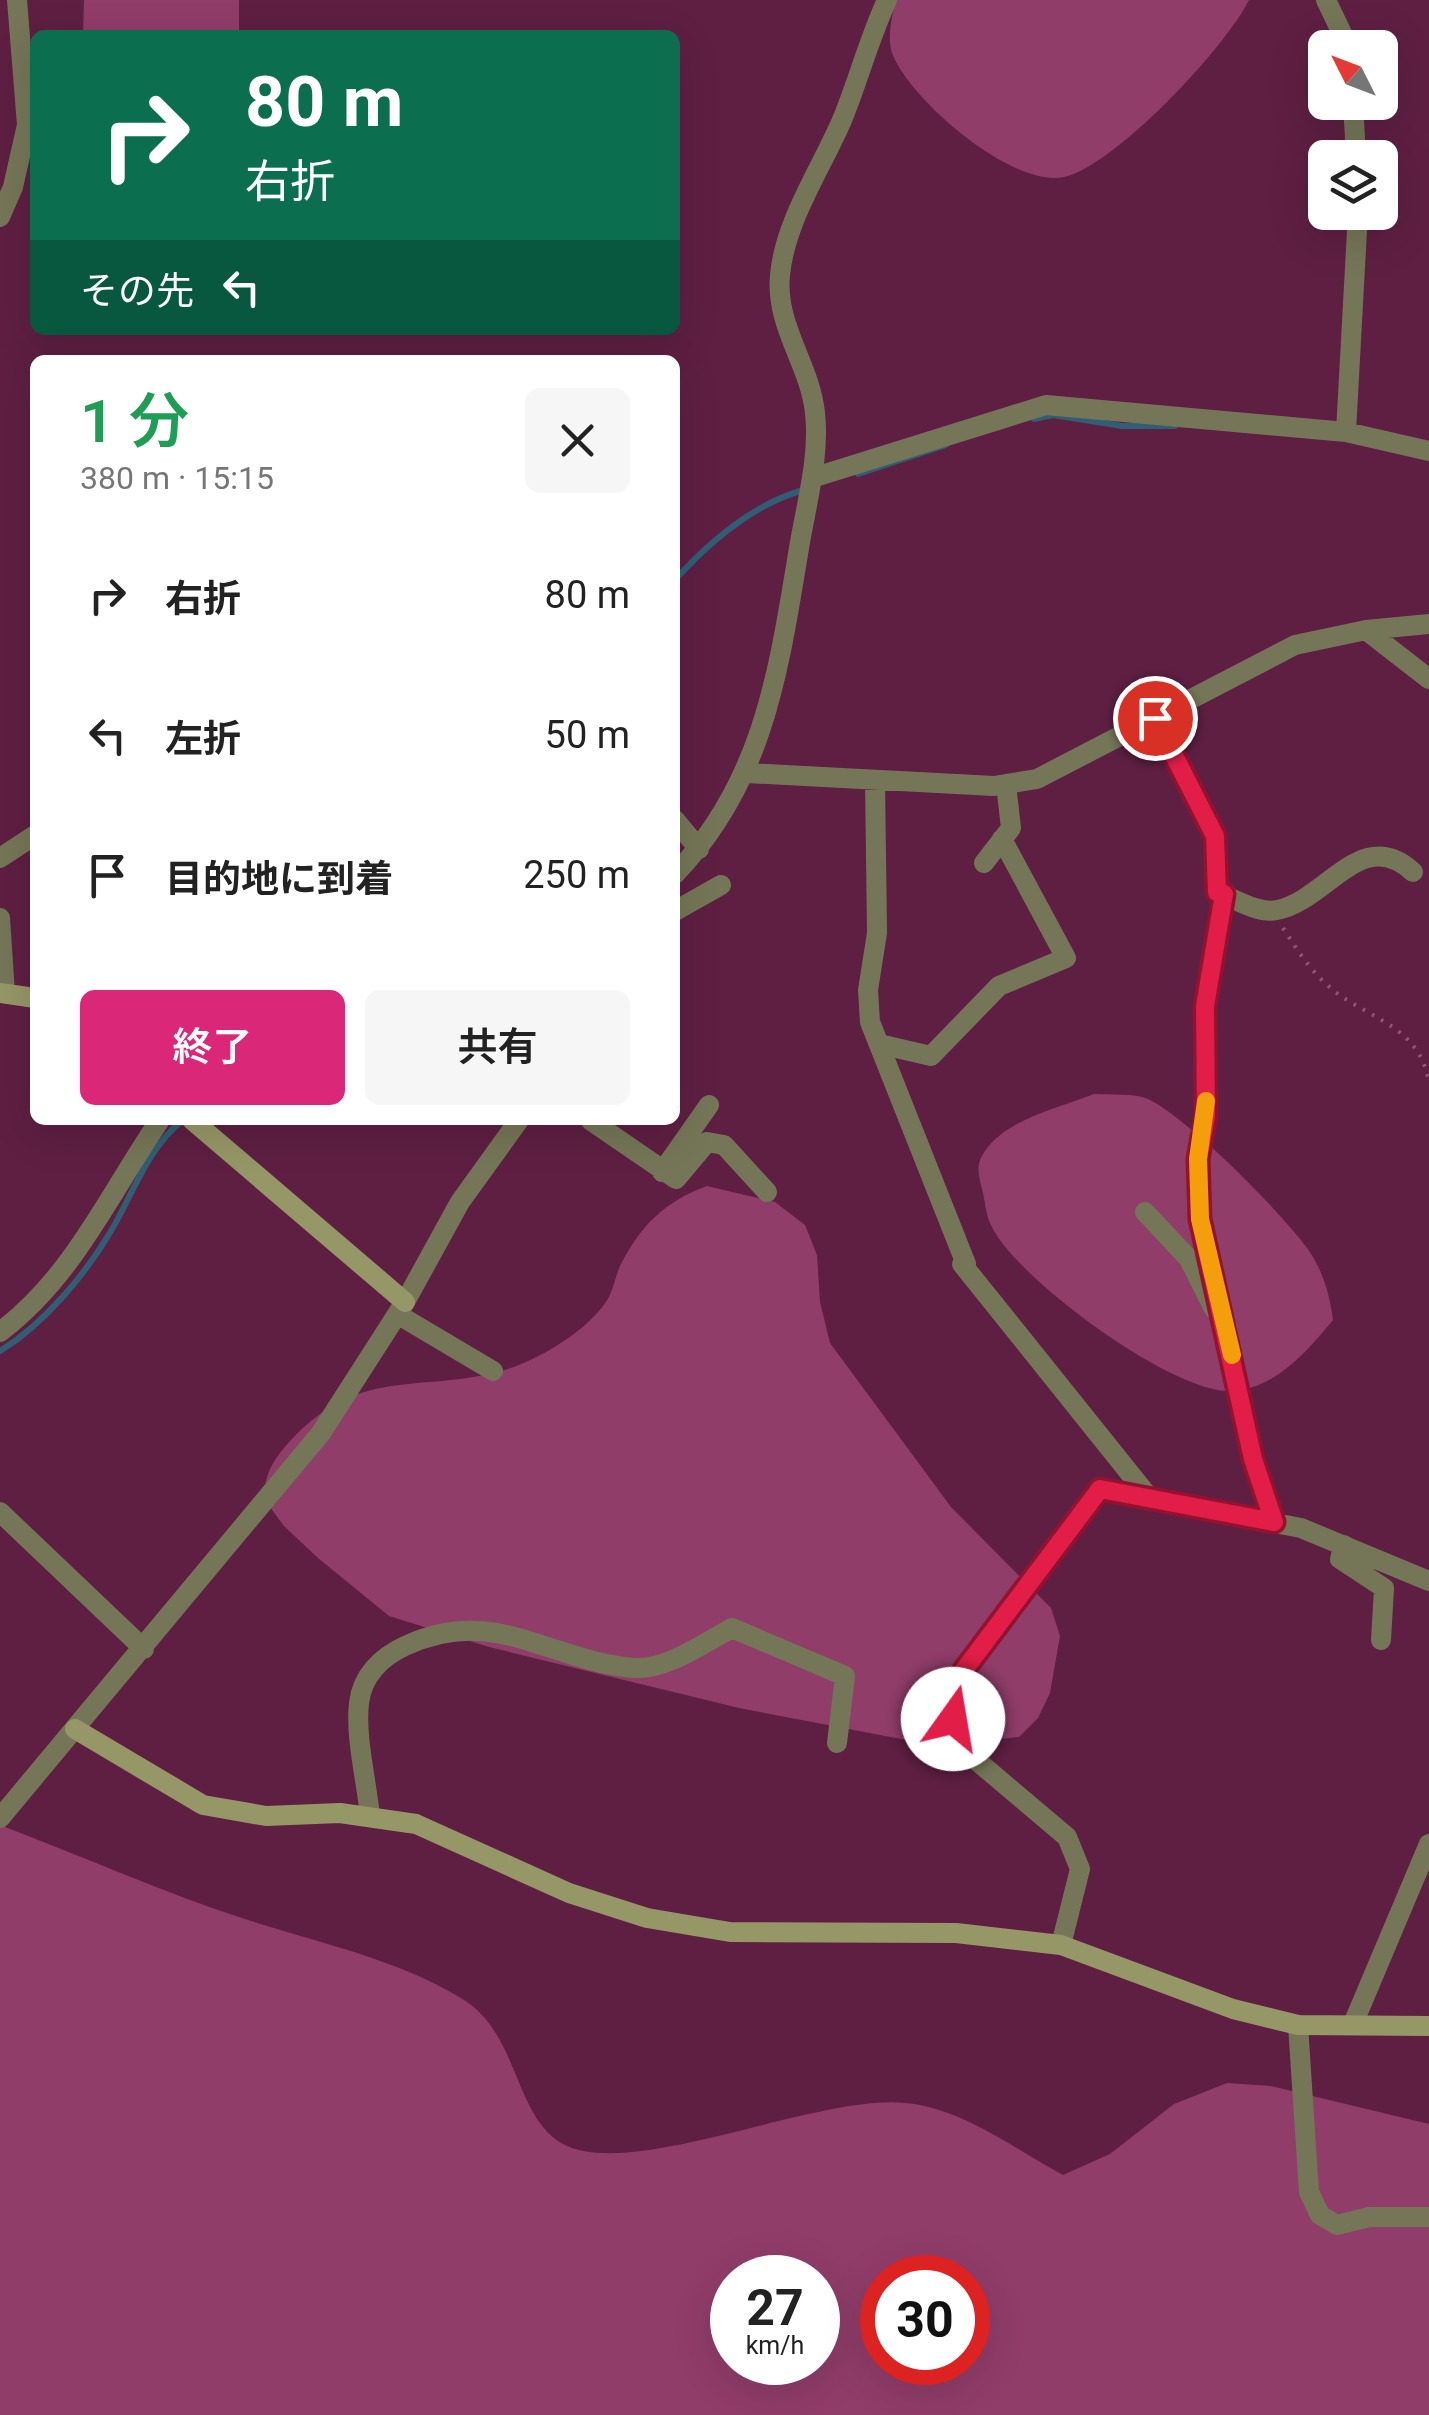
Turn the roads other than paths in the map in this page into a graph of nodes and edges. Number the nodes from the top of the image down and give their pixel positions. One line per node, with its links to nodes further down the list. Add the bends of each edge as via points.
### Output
1 (18, 0): 5 (street, via 26,125 14,187)
2 (888, 0): 9 (street, via 780,272 781,313 815,412)
3 (1326, 0): 4 (street)
4 (1340, 30)
5 (0, 217)
6 (1357, 230): 7 (street)
7 (1346, 432): 8 (street); 9 (street, via 1046,405)
8 (1429, 450)
9 (812, 478): 14 (street, via 781,660)
10 (1429, 624): 11 (street)
11 (1366, 630): 12 (street); 13 (street, via 1296,645)
12 (1429, 679)
13 (1155, 718): 16 (street, via 1038,780); 26 (street, via 1215,836 1217,892)
14 (747, 773): 15 (street); 20 (street)
15 (875, 780): 16 (street); 31 (street, via 877,933 868,990)
16 (1006, 784): 19 (street, via 1011,828)
17 (680, 826): 20 (street)
18 (30, 839): 21 (street)
19 (1002, 839): 22 (street); 31 (street, via 1066,958 1000,986 931,1056)
20 (699, 849): 23 (street)
21 (0, 858)
22 (984, 863)
23 (680, 869)
24 (1413, 872): 26 (street, via 1389,856 1363,856 1296,904 1274,911)
25 (720, 885): 27 (street)
26 (1224, 894): 41 (street, via 1205,1006 1206,1116 1198,1159 1200,1219)
27 (680, 908)
28 (0, 918): 29 (street)
29 (2, 993): 30 (street)
30 (30, 997)
31 (879, 1044): 44 (street, via 962,1264)
32 (709, 1104): 37 (street)
33 (157, 1125): 42 (street, via 99,1222 55,1280)
34 (198, 1125): 40 (street)
35 (515, 1125): 40 (street, via 460,1202)
36 (597, 1125): 37 (street)
37 (662, 1172): 38 (street, via 676,1180 707,1142 724,1145)
38 (767, 1192)
39 (1145, 1212): 41 (street, via 1189,1259)
40 (401, 1308): 43 (street); 50 (street, via 321,1434)
41 (1224, 1322): 46 (street, via 1253,1459)
42 (0, 1332)
43 (493, 1371)
44 (1148, 1496): 46 (street); 56 (street, via 1100,1489 964,1670 953,1719 970,1756 1067,1837 1080,1869)
45 (0, 1512): 50 (street)
46 (1274, 1522): 47 (street)
47 (1344, 1546): 48 (street); 49 (street, via 1340,1559 1384,1588)
48 (1429, 1581)
49 (1380, 1640)
50 (144, 1648): 51 (street)
51 (75, 1729): 53 (street, via 203,1805 266,1816); 54 (street)
52 (837, 1743): 53 (street, via 845,1676 732,1628 674,1659 636,1668 499,1632 436,1632 385,1656 368,1676 359,1703)
53 (370, 1817): 56 (street, via 416,1824 569,1893 647,1918 730,1932 956,1933)
54 (0, 1818)
55 (1429, 1844): 57 (street)
56 (1061, 1945): 58 (street, via 1233,2010)
57 (1353, 2024): 58 (street); 59 (street)
58 (1298, 2025): 60 (street, via 1309,2192 1320,2214 1337,2225)
59 (1429, 2026)
60 (1429, 2217)

